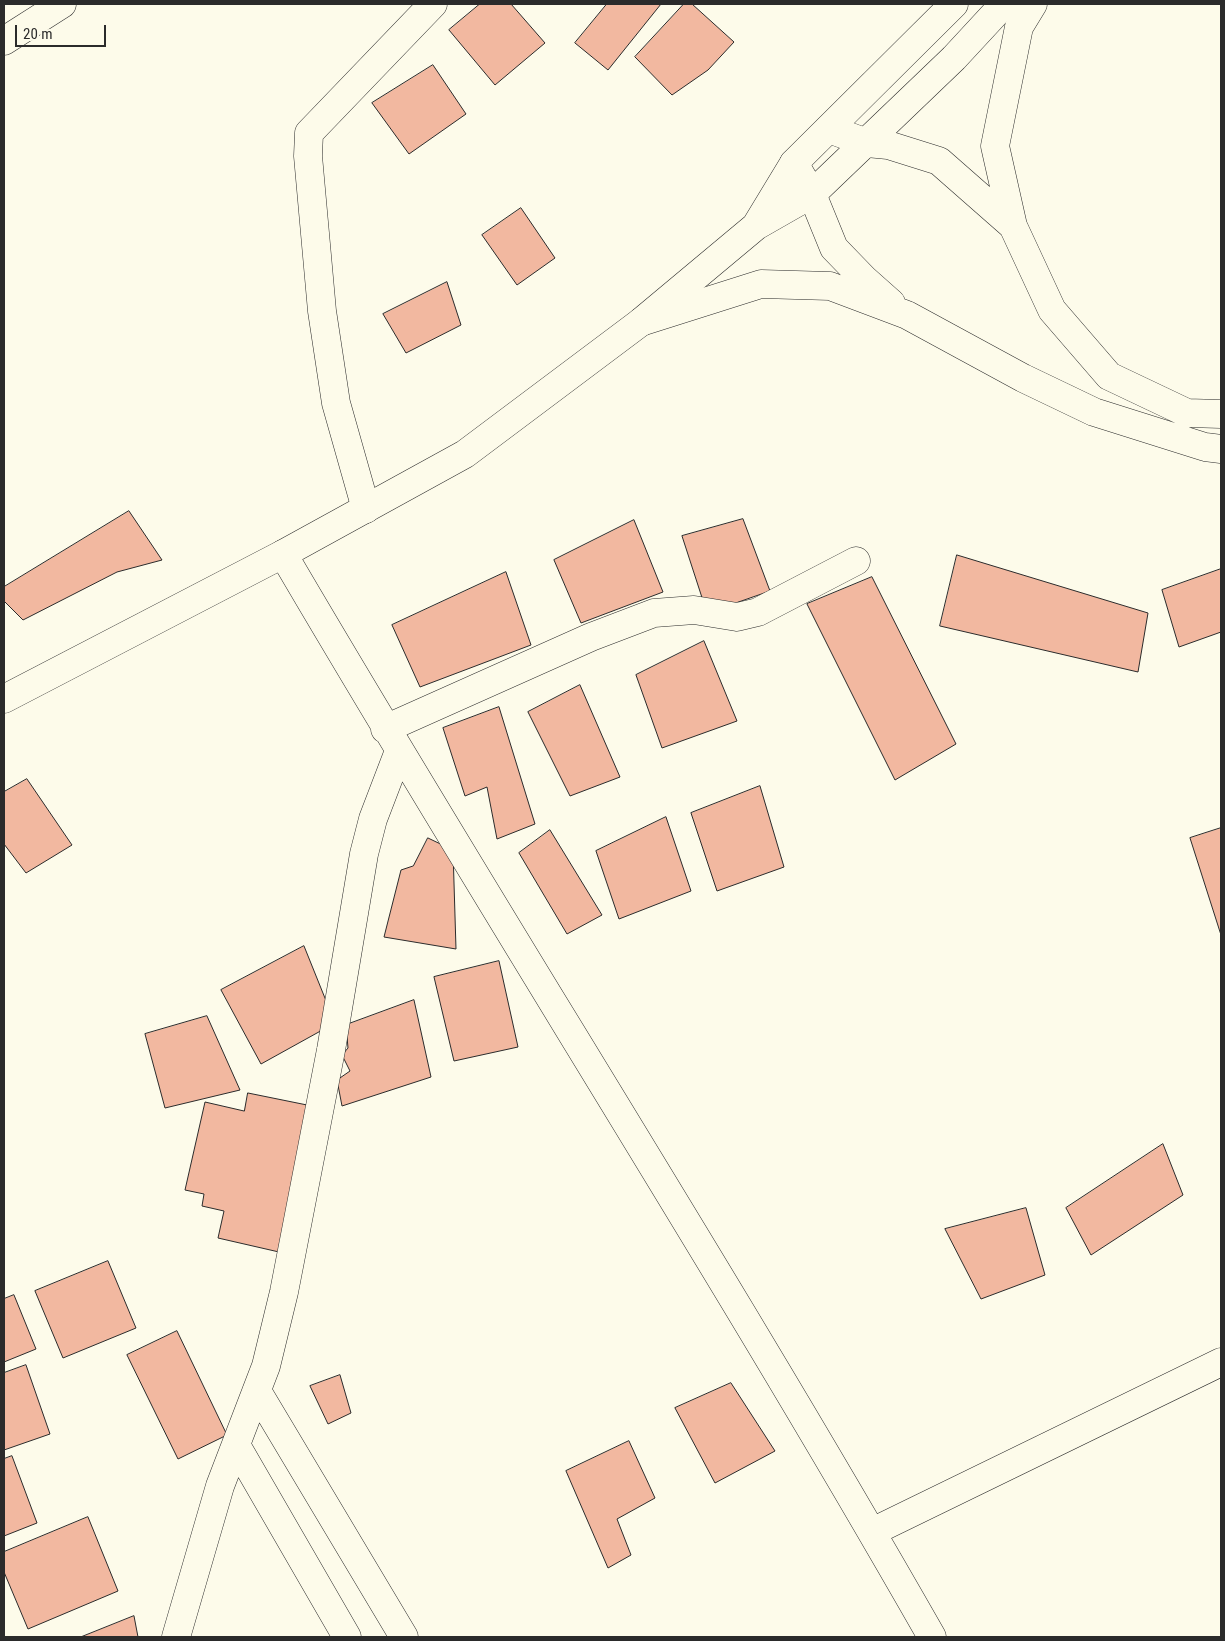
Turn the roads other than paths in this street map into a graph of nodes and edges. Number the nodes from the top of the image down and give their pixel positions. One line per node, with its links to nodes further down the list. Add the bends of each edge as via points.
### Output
1 (62, 4): 6 (main road)
2 (433, 4): 17 (main road, via 309,133 308,156 322,311 336,403)
3 (954, 4): 7 (main road)
4 (1004, 4): 8 (main road)
5 (1032, 4): 12 (main road, via 1019,27 995,146)
6 (4, 41)
7 (829, 129): 8 (main road); 9 (main road)
8 (867, 143): 10 (main road); 12 (main road, via 888,145 939,161)
9 (794, 163): 10 (main road); 11 (main road)
10 (812, 194): 11 (main road); 13 (main road, via 834,248)
11 (756, 226): 14 (main road)
12 (1013, 226): 15 (main road, via 1052,310 1110,376 1187,413)
13 (907, 316): 14 (main road, via 830,286 761,284); 16 (main road, via 1022,378 1094,412 1205,447)
14 (641, 322): 17 (main road, via 465,454)
15 (1221, 414)
16 (1221, 449)
17 (366, 509): 18 (main road)
18 (283, 554): 20 (main road); 21 (main road)
19 (856, 561): 21 (main road, via 758,612 737,617 694,610 654,613 591,637)
20 (4, 699)
21 (392, 740): 23 (main road, via 364,854 297,1229 266,1366); 25 (main road)
22 (1221, 1362): 25 (main road)
23 (256, 1391): 24 (main road); 28 (main road)
24 (236, 1445): 26 (main road, via 208,1523); 27 (main road)
25 (872, 1532): 29 (main road)
26 (176, 1637)
27 (347, 1637)
28 (404, 1637)
29 (932, 1637)

